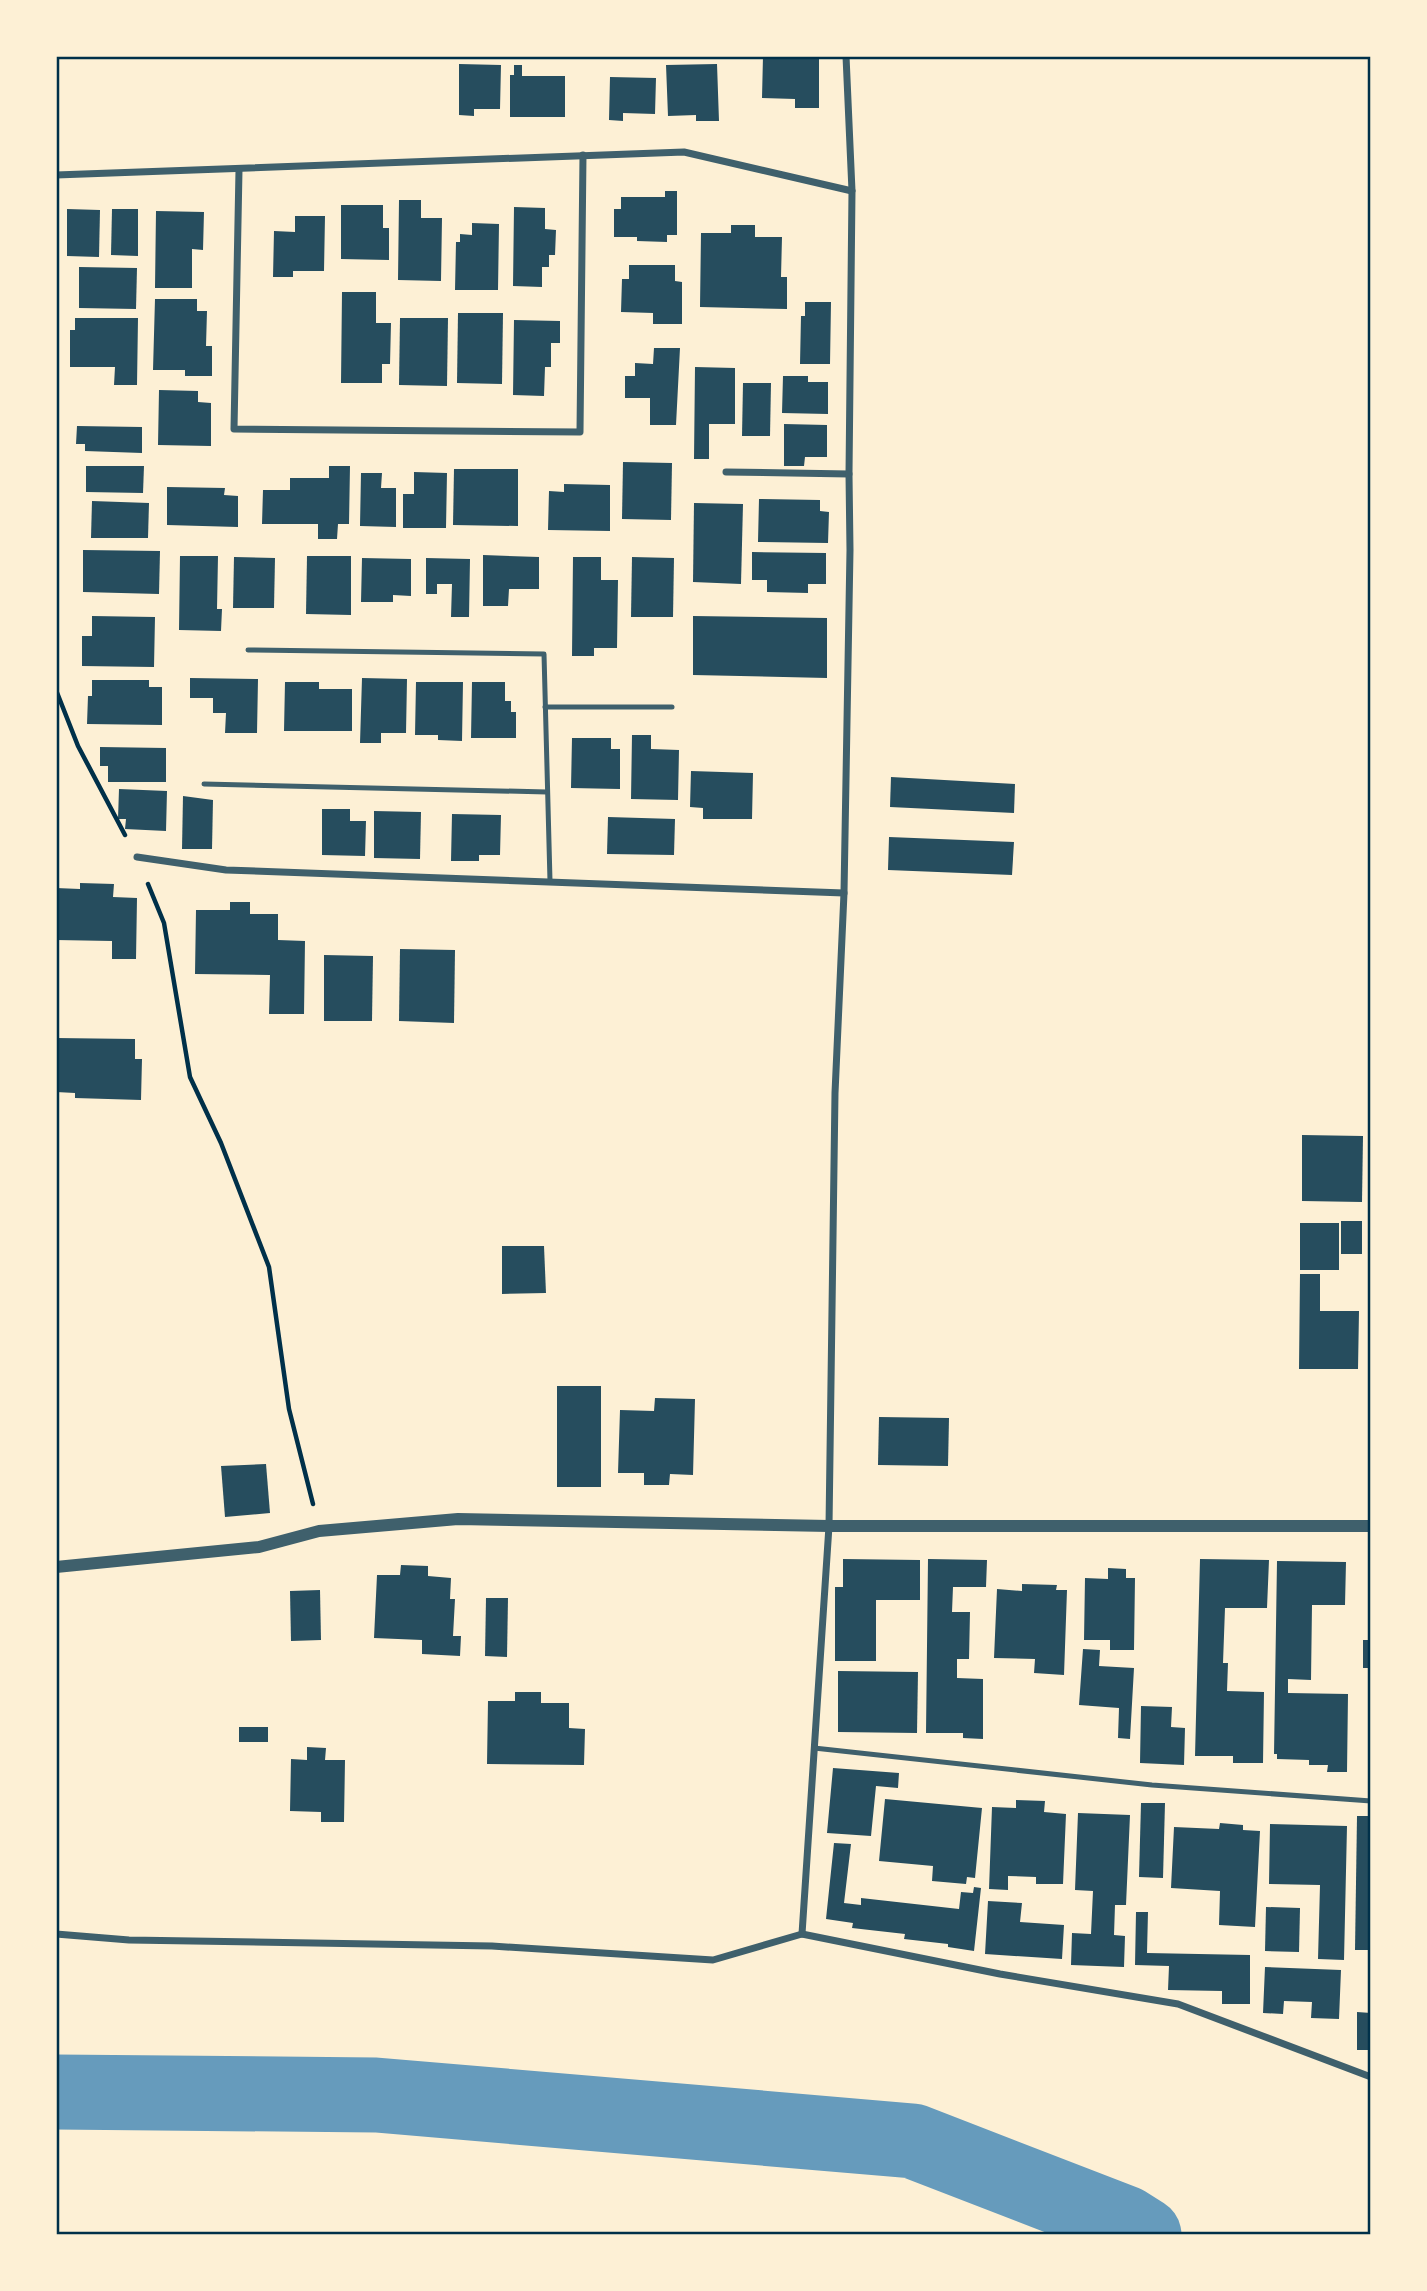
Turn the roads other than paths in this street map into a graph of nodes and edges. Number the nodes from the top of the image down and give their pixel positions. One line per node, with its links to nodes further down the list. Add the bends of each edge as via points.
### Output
1 (846, 56): 5 (street)
2 (583, 155): 3 (street); 3 (street, via 580,432 234,429); 5 (street, via 684,152)
3 (239, 170): 4 (street)
4 (56, 176)
5 (852, 191): 7 (street)
6 (726, 472): 7 (street)
7 (849, 474): 15 (street)
8 (248, 650): 9 (lane, via 544,654)
9 (545, 707): 10 (lane); 12 (lane)
10 (672, 707)
11 (204, 784): 12 (lane)
12 (547, 792): 14 (lane)
13 (137, 857): 14 (street, via 226,870)
14 (550, 881): 15 (street)
15 (844, 893): 17 (street, via 835,1093)
16 (1371, 1525): 17 (street)
17 (829, 1526): 18 (street, via 458,1519 320,1531 259,1548); 19 (street)
18 (56, 1567)
19 (814, 1748): 20 (lane, via 1152,1785); 22 (street)
20 (1371, 1801)
21 (56, 1934): 22 (street, via 129,1940 492,1947 713,1961)
22 (802, 1934): 23 (street, via 1178,2004)
23 (1371, 2077)

